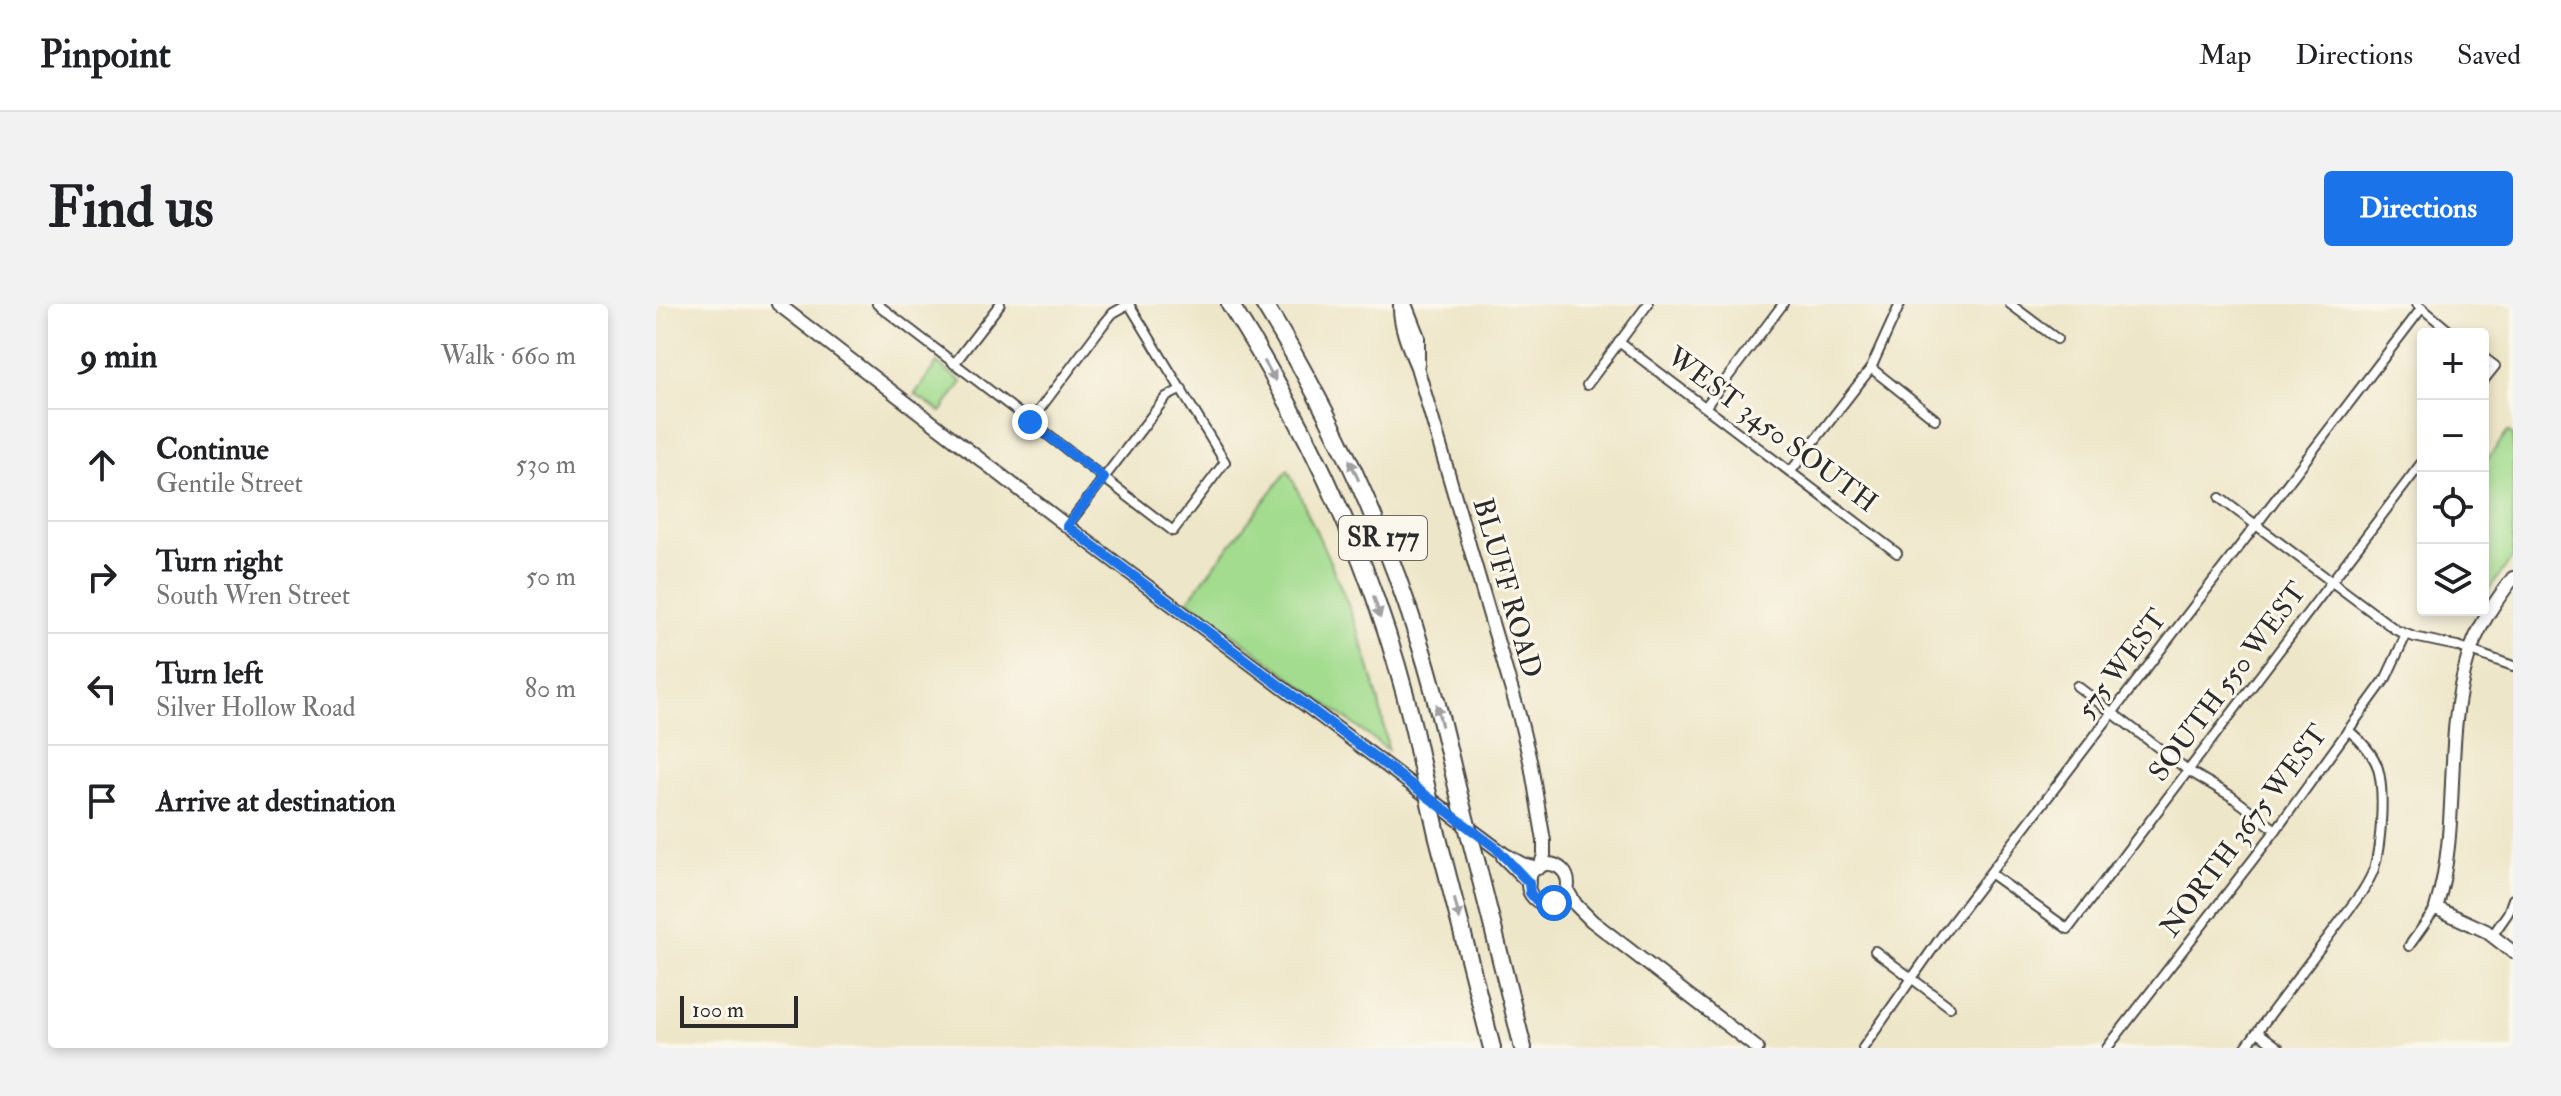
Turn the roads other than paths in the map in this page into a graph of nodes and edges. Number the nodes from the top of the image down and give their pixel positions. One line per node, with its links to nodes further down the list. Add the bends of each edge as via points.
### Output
1 (778, 304): 29 (street)
2 (1000, 304): 17 (street)
3 (1129, 304): 20 (street); 23 (street, via 1113,313)
4 (1230, 304): 59 (highway, SR 177, one-way to 59, bridge, via 1290,406 1347,527 1392,651)
5 (1264, 304): 60 (highway, SR 177, one-way to 5, bridge, via 1423,654 1385,545 1326,411)
6 (1402, 304): 40 (street, BLUFF ROAD, via 1418,337 1417,367 1519,715)
7 (1648, 304): 16 (street)
8 (1783, 304): 21 (street)
9 (1900, 304): 18 (street)
10 (2010, 304): 13 (street)
11 (883, 306): 17 (street)
12 (2419, 307): 14 (street); 28 (street, 575 WEST)
13 (2022, 308): 15 (street)
14 (2445, 328)
15 (2057, 339)
16 (1619, 342): 19 (street); 21 (street, WEST 3450 SOUTH)
17 (954, 364): 23 (street)
18 (1871, 368): 22 (street); 25 (street)
19 (1587, 385)
20 (1182, 389): 26 (street, via 1166,397); 26 (street, via 1225,462 1173,531)
21 (1706, 406): 25 (street, WEST 3450 SOUTH)
22 (1935, 419)
23 (1030, 422): 26 (street)
24 (2417, 469): 32 (street, SOUTH 550 WEST)
25 (1791, 471): 30 (street, WEST 3450 SOUTH)
26 (1104, 478): 29 (street)
27 (2220, 498): 28 (street)
28 (2255, 524): 32 (street); 37 (street, 575 WEST)
29 (1067, 526): 42 (street)
30 (1897, 553)
31 (2513, 578): 34 (street)
32 (2331, 583): 33 (street); 39 (street, SOUTH 550 WEST)
33 (2406, 635): 34 (street); 38 (street, NORTH 3675 WEST, via 2386,678)
34 (2470, 651): 35 (street); 50 (street, via 2458,711 2447,861)
35 (2513, 666)
36 (2077, 686): 37 (street)
37 (2112, 713): 39 (street); 45 (street, 575 WEST)
38 (2348, 730): 41 (street, NORTH 3675 WEST); 58 (street, via 2366,746 2381,781 2373,873)
39 (2189, 771): 41 (street); 45 (street, SOUTH 550 WEST, via 2068,929)
40 (1541, 825): 43 (street, BLUFF ROAD, via 1545,850); 44 (street, BLUFF ROAD)
41 (2276, 830): 63 (street, NORTH 3675 WEST)
42 (1496, 848): 43 (street); 46 (street)
43 (1539, 867): 44 (street); 46 (street)
44 (1560, 869): 47 (street)
45 (1991, 874): 56 (street, 575 WEST)
46 (1529, 883): 49 (street, via 1536,900)
47 (1567, 890): 49 (street); 51 (street)
48 (2513, 899): 52 (street)
49 (1550, 904): 51 (street)
50 (2436, 908): 52 (street); 53 (street)
51 (1592, 921): 61 (street)
52 (2492, 936): 55 (street)
53 (2409, 946)
54 (1875, 951): 56 (street)
55 (2513, 952)
56 (1910, 978): 57 (street); 62 (street, 575 WEST)
57 (1950, 1007)
58 (2258, 1032): 64 (street); 65 (street)
59 (1492, 1048)
60 (1523, 1048)
61 (1757, 1048)
62 (1863, 1048)
63 (2107, 1048)
64 (2245, 1048)
65 (2279, 1048)

